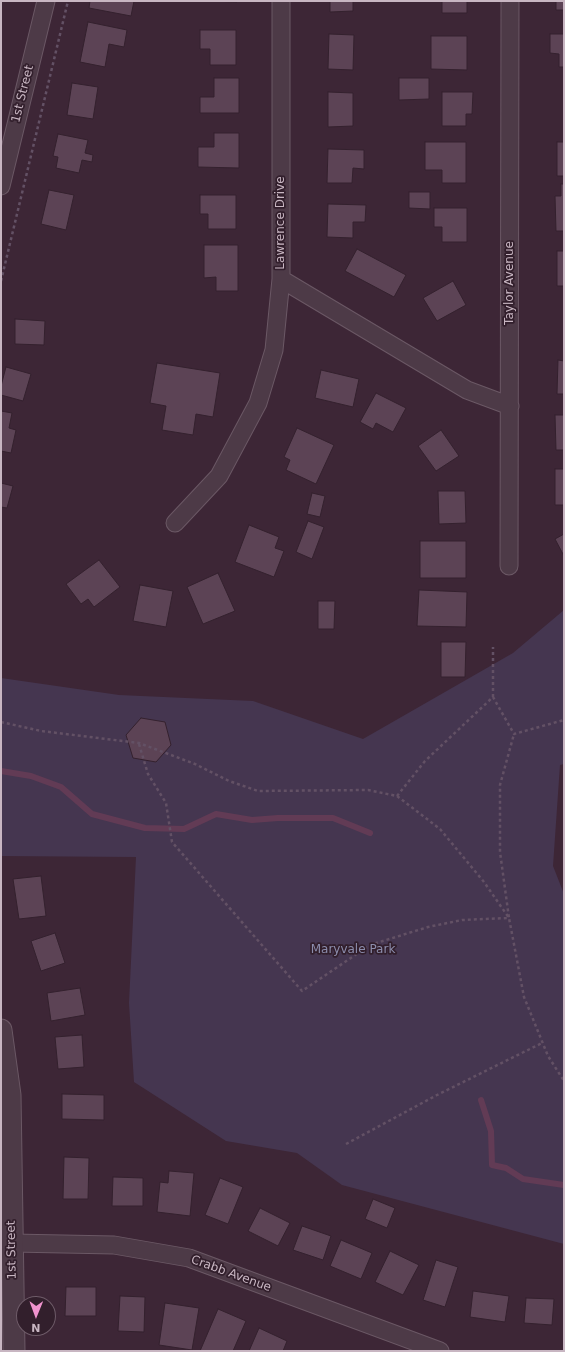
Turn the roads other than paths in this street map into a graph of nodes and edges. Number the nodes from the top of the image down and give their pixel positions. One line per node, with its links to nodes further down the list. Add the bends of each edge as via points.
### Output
1 (46, 1): 4 (street, 1st Street)
2 (281, 1): 5 (street, Lawrence Drive)
3 (510, 1): 6 (street, Taylor Avenue)
4 (1, 186)
5 (281, 279): 6 (street, Lawrence Drive, via 467,390); 7 (street, via 274,350 258,403 219,476)
6 (510, 406): 8 (street, Taylor Avenue)
7 (175, 523)
8 (509, 566)
9 (1, 1030): 10 (street, 1st Street, via 10,1095)
10 (12, 1243): 11 (street, 1st Street); 12 (street, Crabb Avenue, via 114,1245 189,1258)
11 (14, 1351)
12 (440, 1351)

